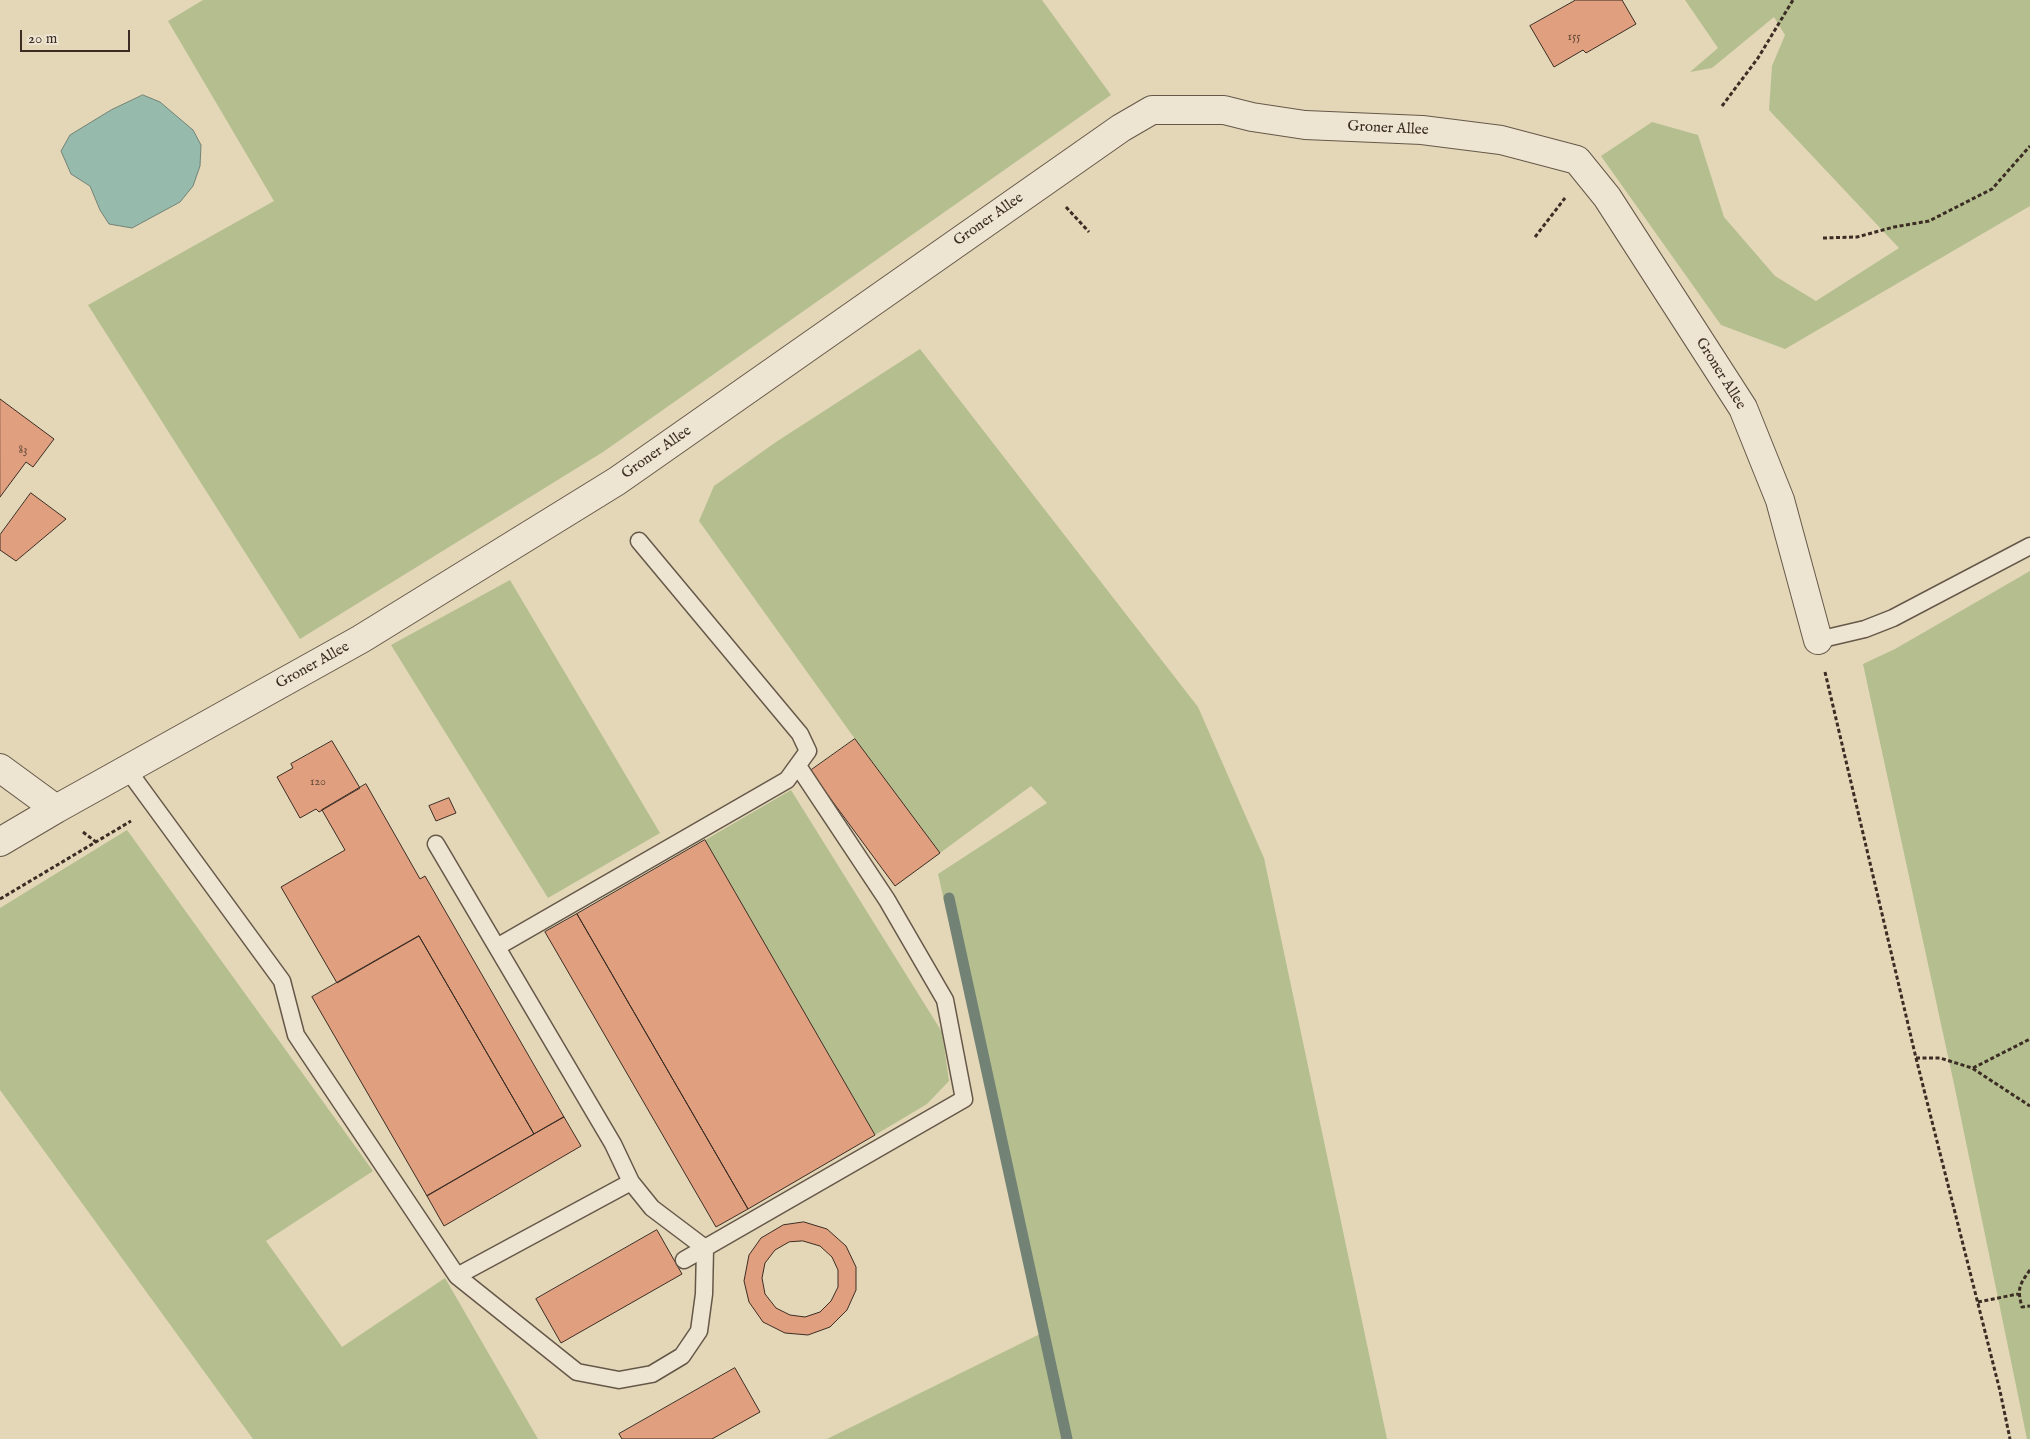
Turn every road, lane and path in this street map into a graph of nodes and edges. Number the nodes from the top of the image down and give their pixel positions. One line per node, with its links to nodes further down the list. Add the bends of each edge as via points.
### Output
1 (1793, 0): 2 (path, via 1758,58)
2 (1722, 106)
3 (2030, 146): 6 (path, via 1992,189 1929,221 1857,238)
4 (1577, 160): 5 (path, via 1570,192); 9 (street, Groner Allee, via 1607,197 1743,408 1780,500); 12 (street, Groner Allee, via 1501,140 1422,130 1305,125 1224,110 1152,110 1105,139 617,481 361,639)
5 (1535, 237)
6 (1822, 238)
7 (640, 541): 10 (lane, via 800,734 808,751)
8 (2030, 546): 9 (lane, via 1893,618 1865,630)
9 (1818, 640): 20 (path)
10 (798, 766): 18 (lane, via 787,780); 24 (lane, via 887,900 945,1000 964,1099)
11 (0, 768): 13 (street)
12 (127, 769): 13 (street, Groner Allee); 27 (lane, via 282,981 296,1035)
13 (56, 809): 14 (street, Groner Allee)
14 (0, 842)
15 (96, 842): 17 (path)
16 (436, 844): 18 (lane)
17 (0, 899)
18 (497, 947): 23 (lane, via 613,1144)
19 (2030, 1039): 21 (path)
20 (1916, 1058): 21 (path, via 1940,1058); 29 (path)
21 (1972, 1068): 22 (path)
22 (2030, 1106)
23 (631, 1182): 24 (lane, via 652,1208); 27 (lane)
24 (705, 1248): 25 (lane); 27 (lane, via 704,1294 698,1331 682,1356 652,1374 620,1380 577,1372)
25 (684, 1260)
26 (2030, 1270): 28 (path)
27 (457, 1276)
28 (2018, 1294): 29 (path); 30 (path, via 2022,1307)
29 (1978, 1302): 31 (path)
30 (2030, 1306)
31 (2010, 1439)

